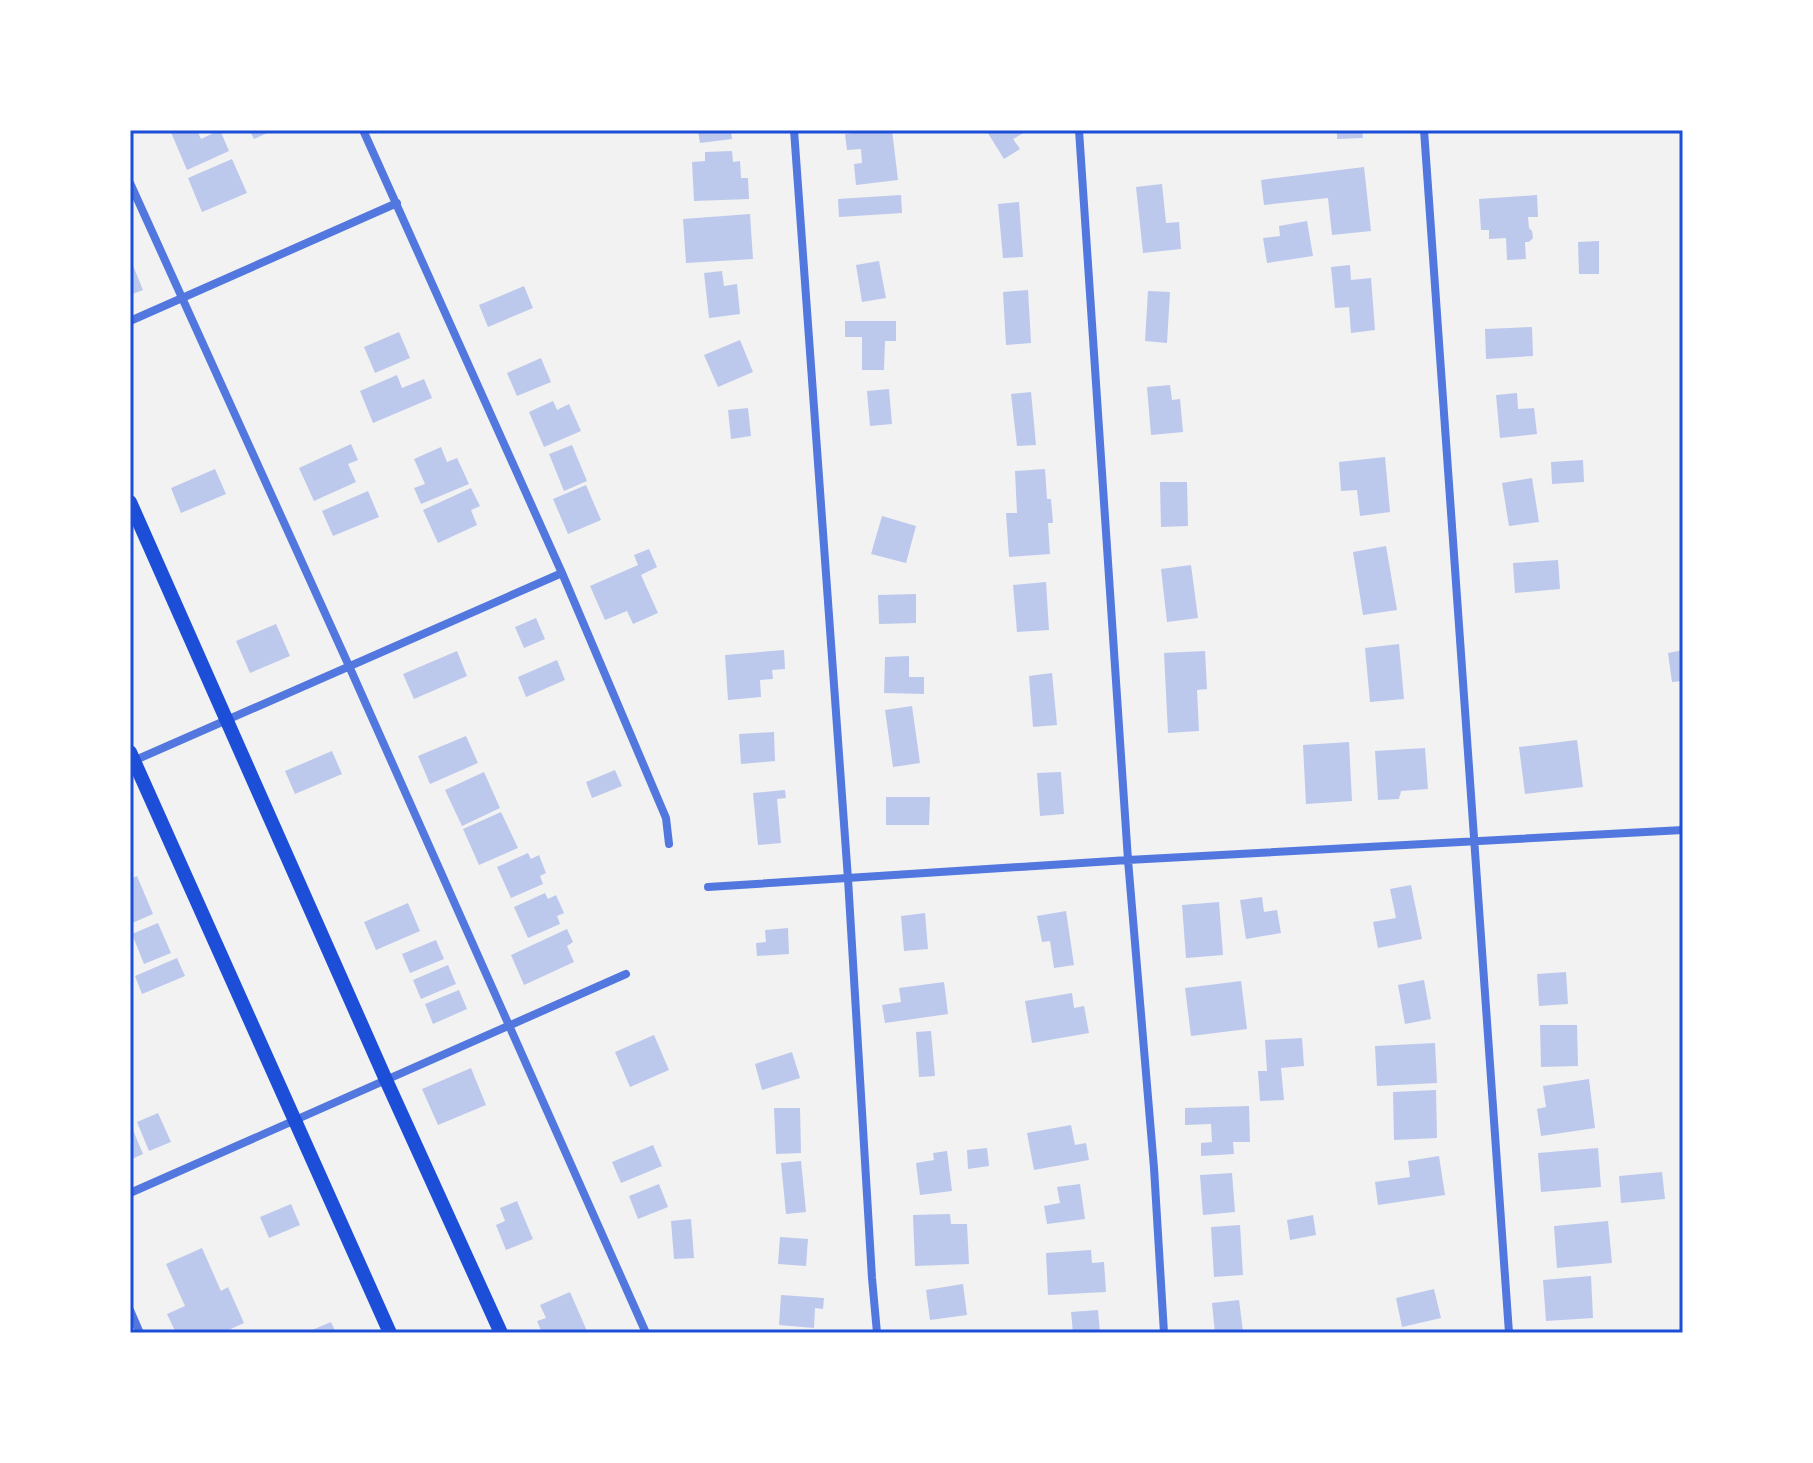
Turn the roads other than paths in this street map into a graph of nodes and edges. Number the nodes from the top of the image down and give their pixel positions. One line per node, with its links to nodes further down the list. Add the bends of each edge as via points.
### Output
1 (363, 130): 6 (street)
2 (794, 130): 18 (street)
3 (1079, 130): 17 (street)
4 (1424, 130): 15 (street)
5 (130, 183): 7 (street)
6 (397, 203): 7 (street); 10 (street)
7 (182, 298): 8 (street); 11 (street)
8 (130, 321)
9 (130, 502): 12 (main road)
10 (562, 573): 11 (street); 16 (street, via 666,818)
11 (349, 666): 12 (street); 21 (street)
12 (226, 720): 13 (street); 22 (main road)
13 (131, 759): 23 (main road)
14 (1683, 830): 15 (street)
15 (1475, 842): 17 (street); 32 (street)
16 (669, 844)
17 (1128, 860): 18 (street); 31 (street)
18 (848, 879): 19 (street); 30 (street)
19 (708, 887)
20 (626, 974): 21 (street)
21 (510, 1025): 22 (street); 29 (street)
22 (386, 1080): 23 (street); 28 (main road)
23 (295, 1120): 24 (street); 27 (main road)
24 (130, 1193)
25 (130, 1310): 26 (street)
26 (140, 1333)
27 (390, 1333)
28 (501, 1333)
29 (646, 1333)
30 (877, 1333)
31 (1164, 1333)
32 (1509, 1333)

